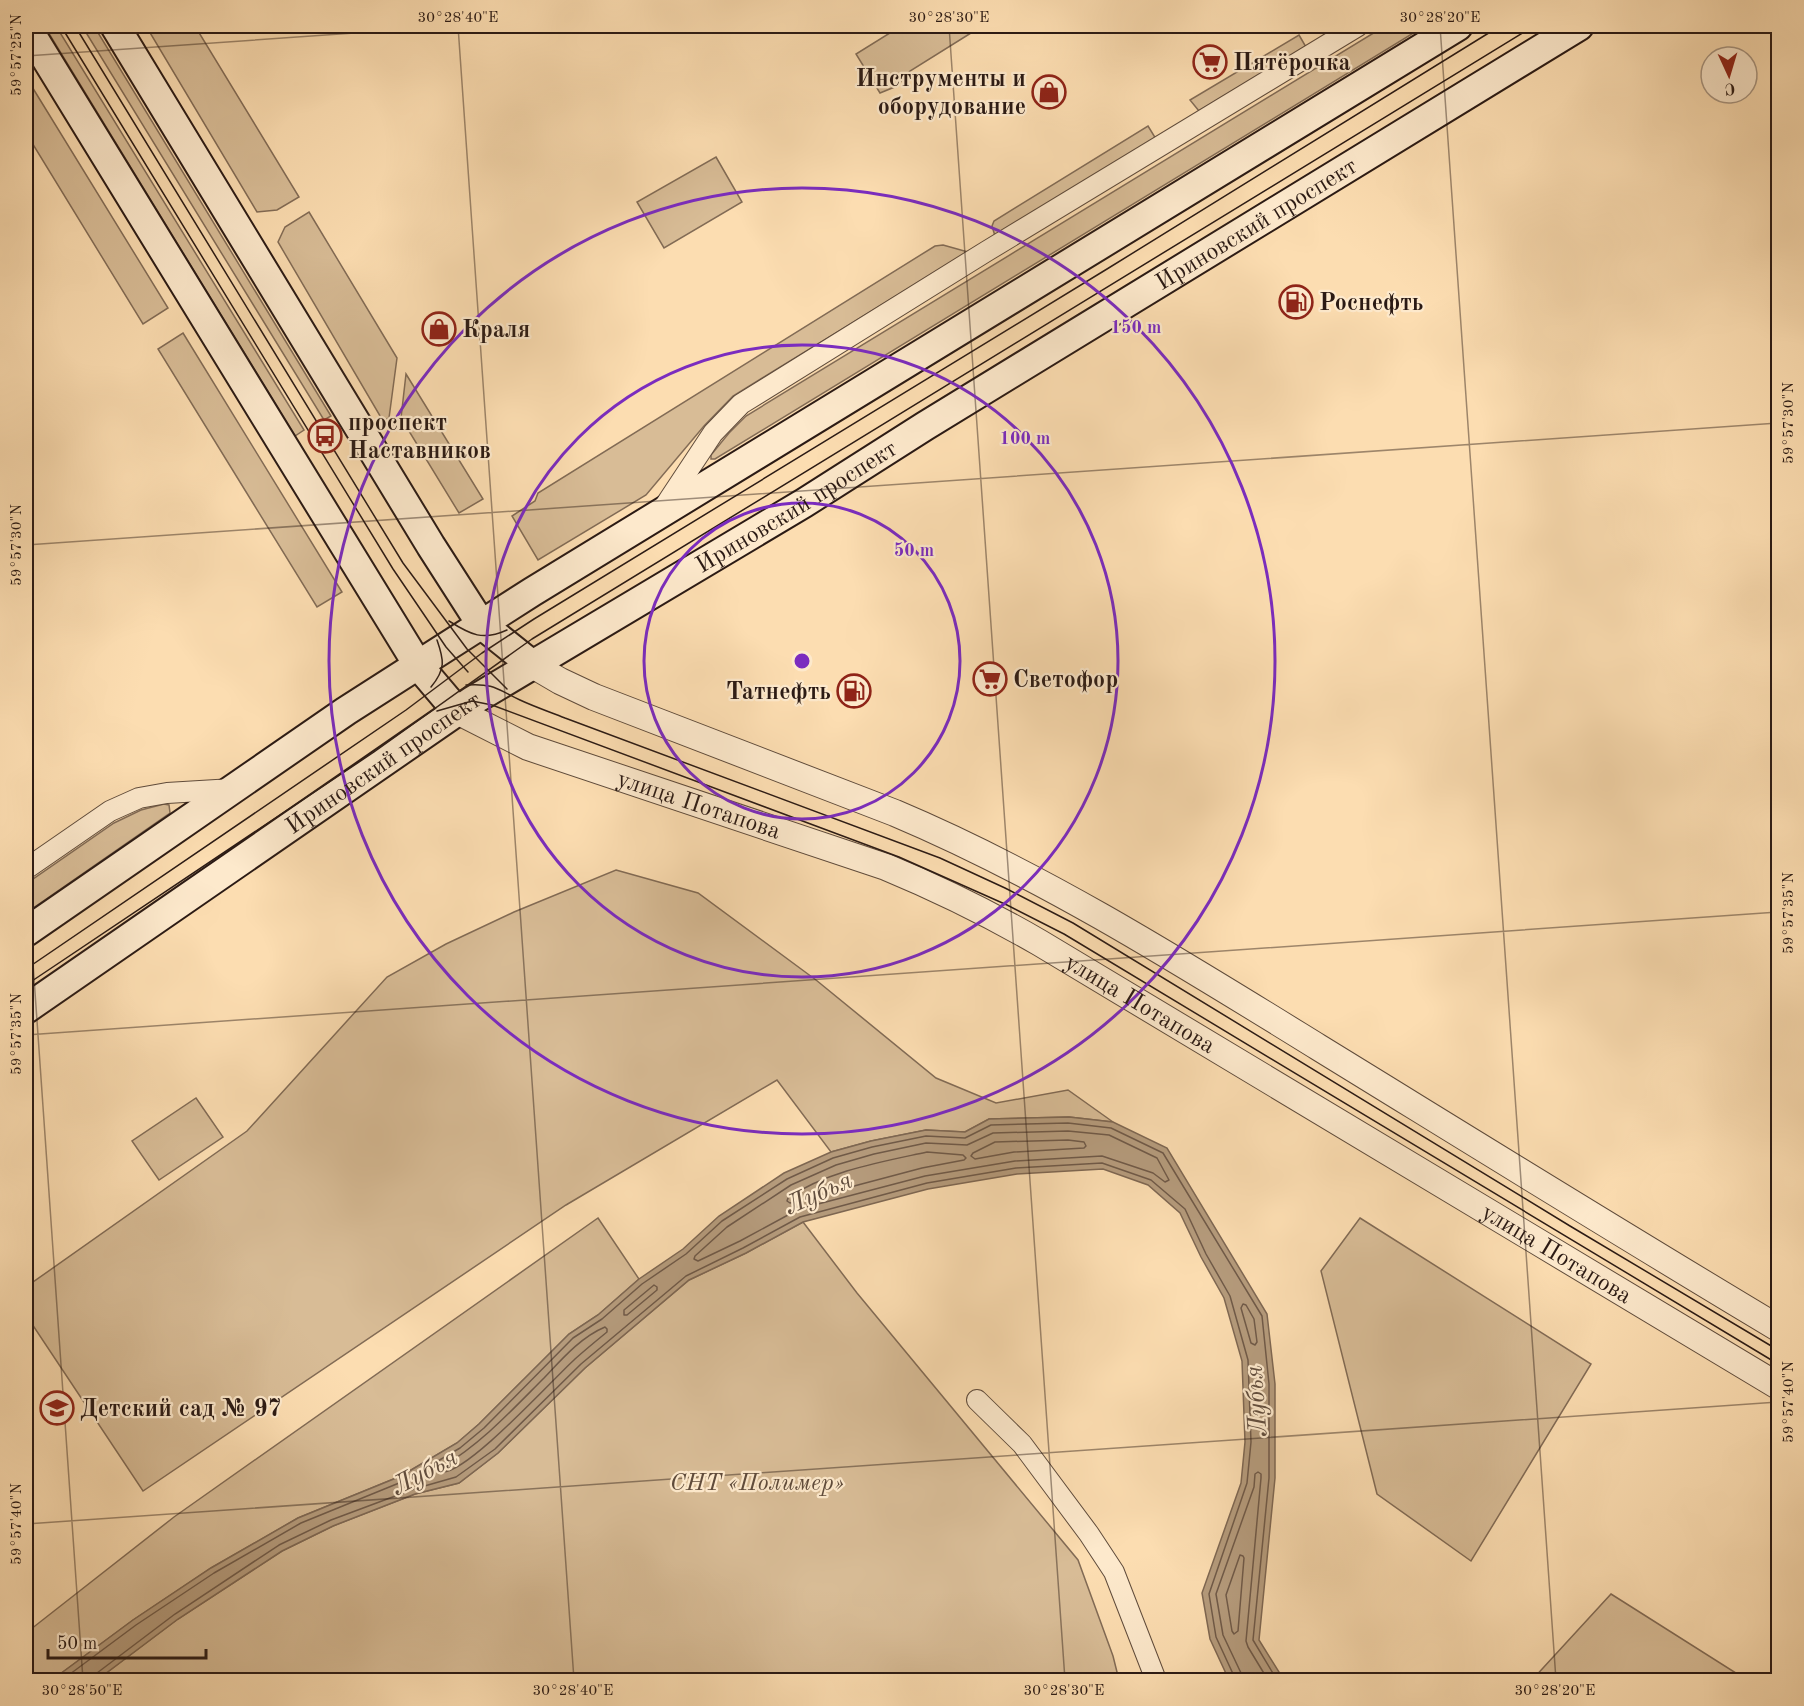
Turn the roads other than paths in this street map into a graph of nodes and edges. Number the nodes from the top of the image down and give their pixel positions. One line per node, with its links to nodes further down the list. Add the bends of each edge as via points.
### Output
1 (26, 26): 8 (main road)
2 (115, 26): 7 (main road)
3 (1358, 26): 6 (street, via 741,404 713,434)
4 (1458, 26): 6 (main road)
5 (1579, 26): 9 (main road, Ириновский проспект, via 804,502)
6 (660, 513): 7 (main road)
7 (481, 624): 8 (main road); 9 (main road)
8 (418, 664): 10 (main road); 11 (main road)
9 (531, 664): 10 (main road, Ириновский проспект); 15 (street, улица Потапова, via 594,697 884,809 998,861 1248,1004)
10 (457, 711): 14 (main road, Ириновский проспект); 16 (street, улица Потапова, via 528,747 886,867 985,912)
11 (233, 789): 12 (street, via 139,798 110,811); 13 (main road)
12 (26, 870)
13 (26, 932)
14 (26, 1009)
15 (1779, 1328)
16 (1779, 1386)
17 (977, 1400): 18 (street, via 1023,1444 1114,1572)
18 (1156, 1680)

